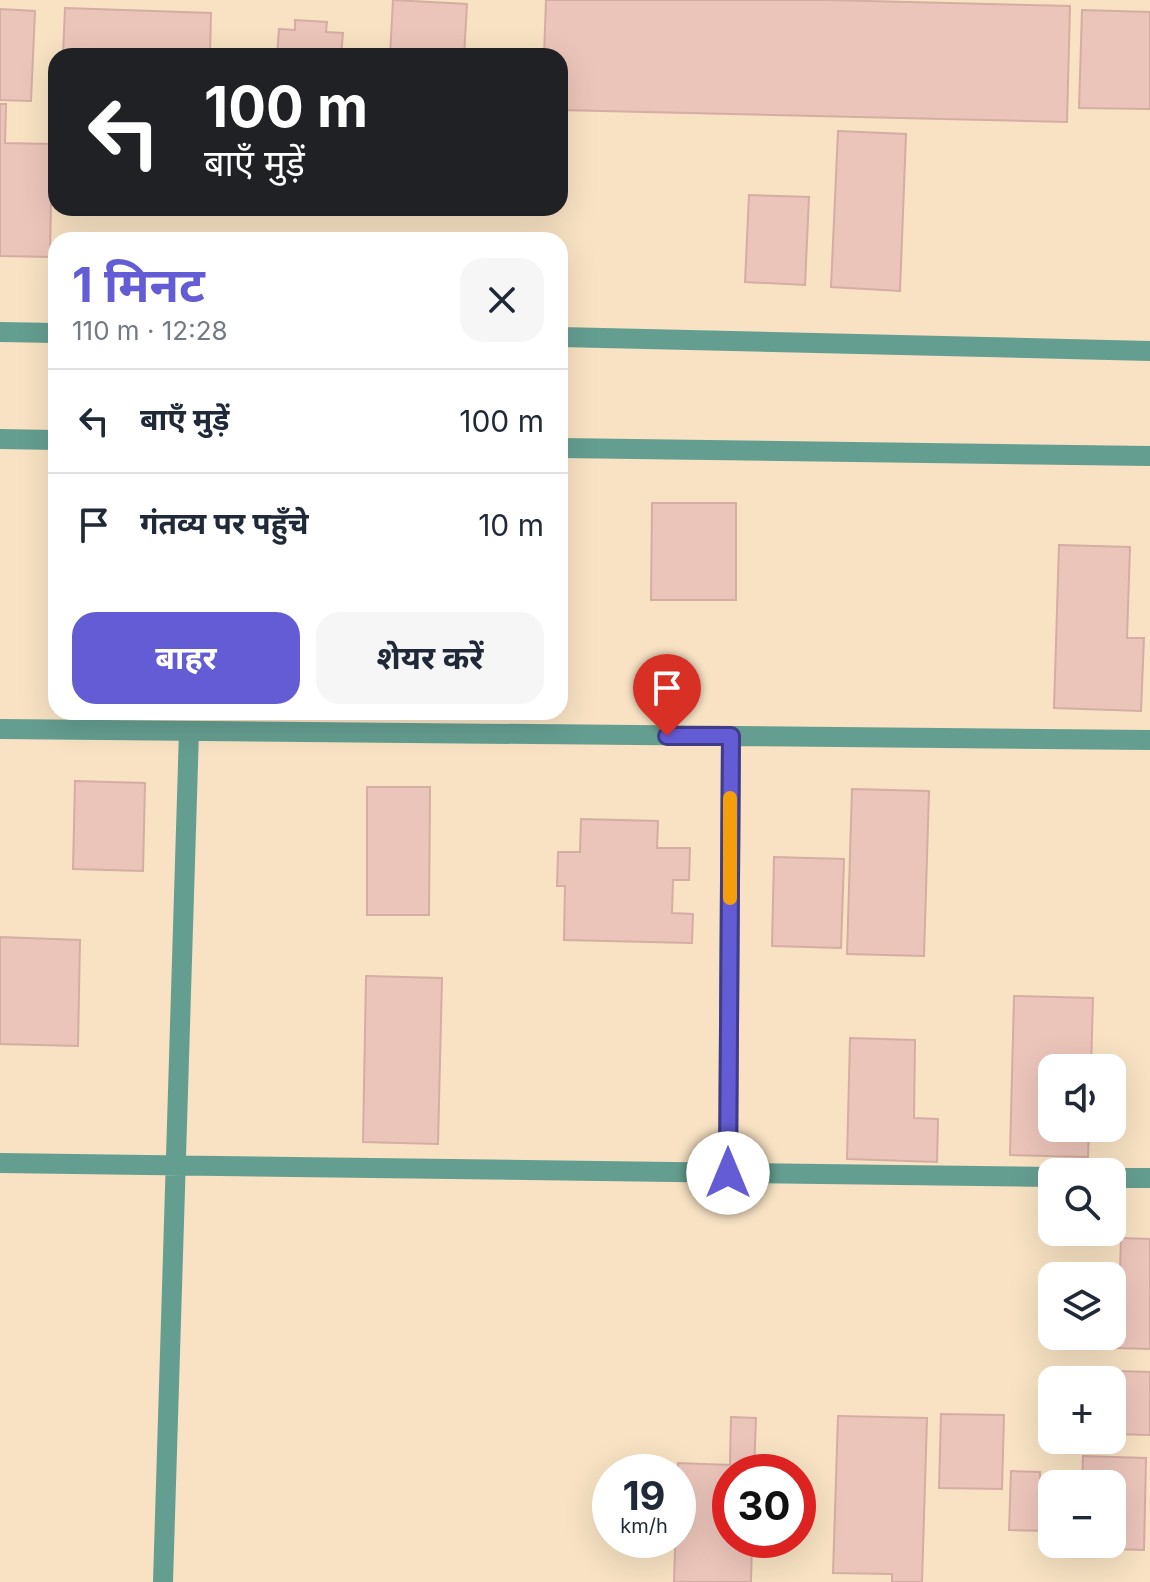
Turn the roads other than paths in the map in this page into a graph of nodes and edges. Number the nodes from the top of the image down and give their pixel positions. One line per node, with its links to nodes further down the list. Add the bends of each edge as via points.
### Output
1 (0, 332): 2 (street)
2 (48, 333)
3 (568, 337): 4 (street)
4 (1150, 351)
5 (0, 439): 6 (street)
6 (48, 440)
7 (568, 448): 8 (street)
8 (1150, 456)
9 (0, 729): 10 (street)
10 (189, 731): 11 (street); 14 (street)
11 (731, 736): 12 (street); 15 (street)
12 (1150, 740)
13 (0, 1163): 14 (street)
14 (176, 1166): 15 (street); 19 (street)
15 (728, 1173): 16 (street)
16 (1038, 1177)
17 (1126, 1178): 18 (street)
18 (1150, 1178)
19 (163, 1582)

